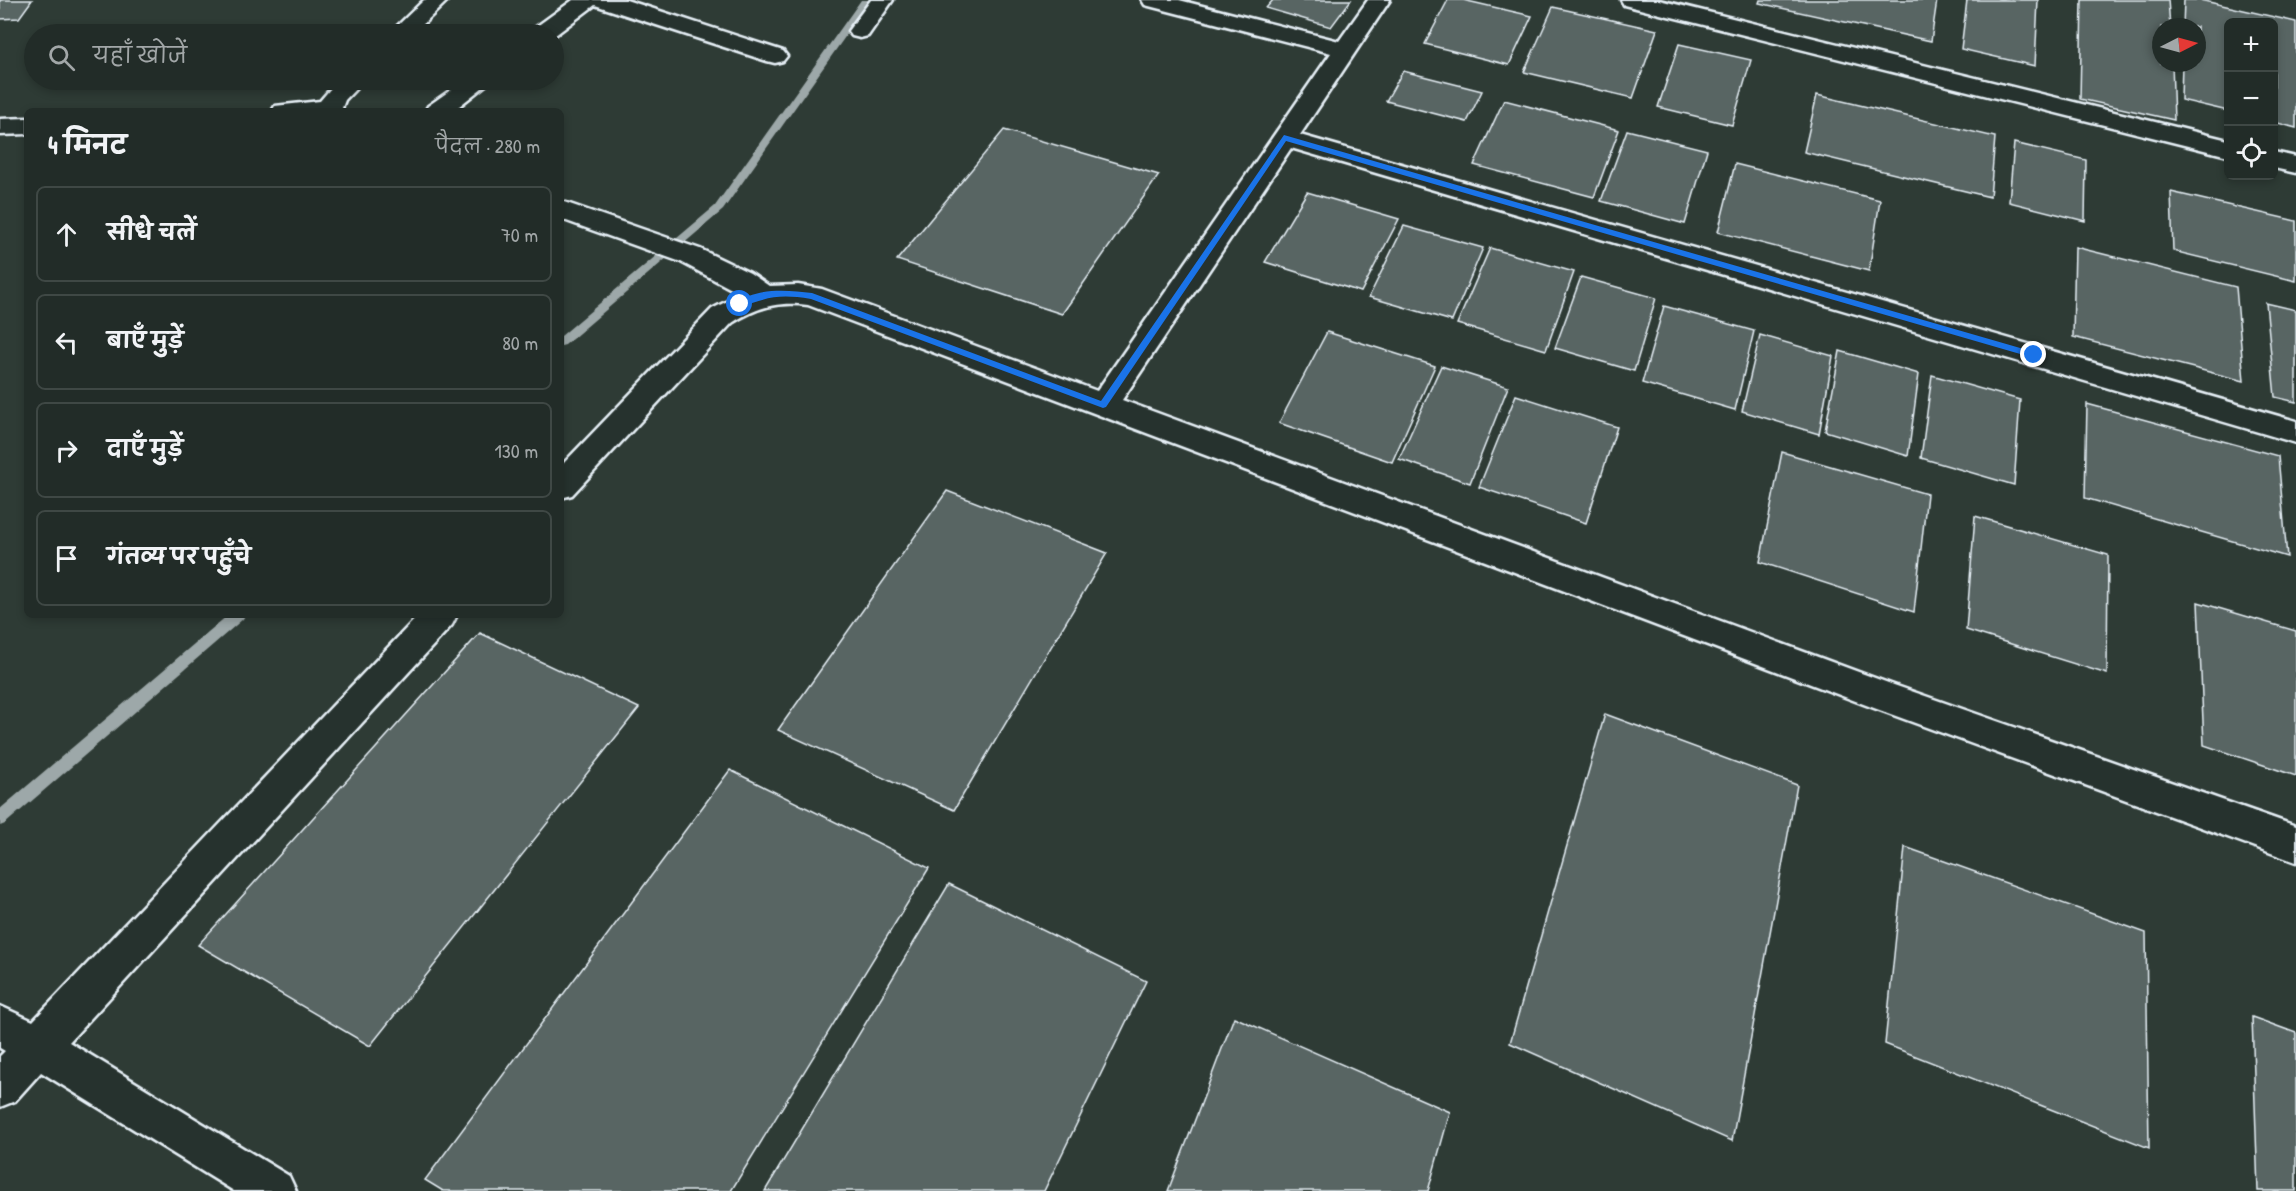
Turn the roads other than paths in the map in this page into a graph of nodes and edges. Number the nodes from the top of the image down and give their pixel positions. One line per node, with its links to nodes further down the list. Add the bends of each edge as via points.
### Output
1 (437, 0): 9 (street)
2 (588, 0): 10 (street)
3 (603, 0): 13 (street)
4 (882, 0): 11 (street)
5 (1153, 0): 12 (street)
6 (1379, 0): 12 (street)
7 (1632, 0): 8 (street)
8 (1686, 7): 21 (street)
9 (411, 24)
10 (555, 24)
11 (860, 31)
12 (1346, 50): 20 (street)
13 (775, 56)
14 (341, 90): 16 (street, via 334,96)
15 (466, 90): 17 (street)
16 (331, 108)
17 (442, 108)
18 (24, 126): 19 (street)
19 (0, 127)
20 (1284, 138): 26 (street); 27 (street)
21 (2224, 147)
22 (2278, 161): 23 (street)
23 (2296, 165)
24 (564, 211): 25 (street, via 690,255 731,274)
25 (763, 295): 26 (street, via 812,296); 28 (street, via 740,304 709,327)
26 (1103, 405): 30 (street, via 1886,697)
27 (2296, 432)
28 (564, 483)
29 (437, 618): 32 (street)
30 (2296, 844)
31 (0, 1026): 32 (street)
32 (38, 1046): 33 (street); 34 (street)
33 (0, 1086)
34 (274, 1191)

